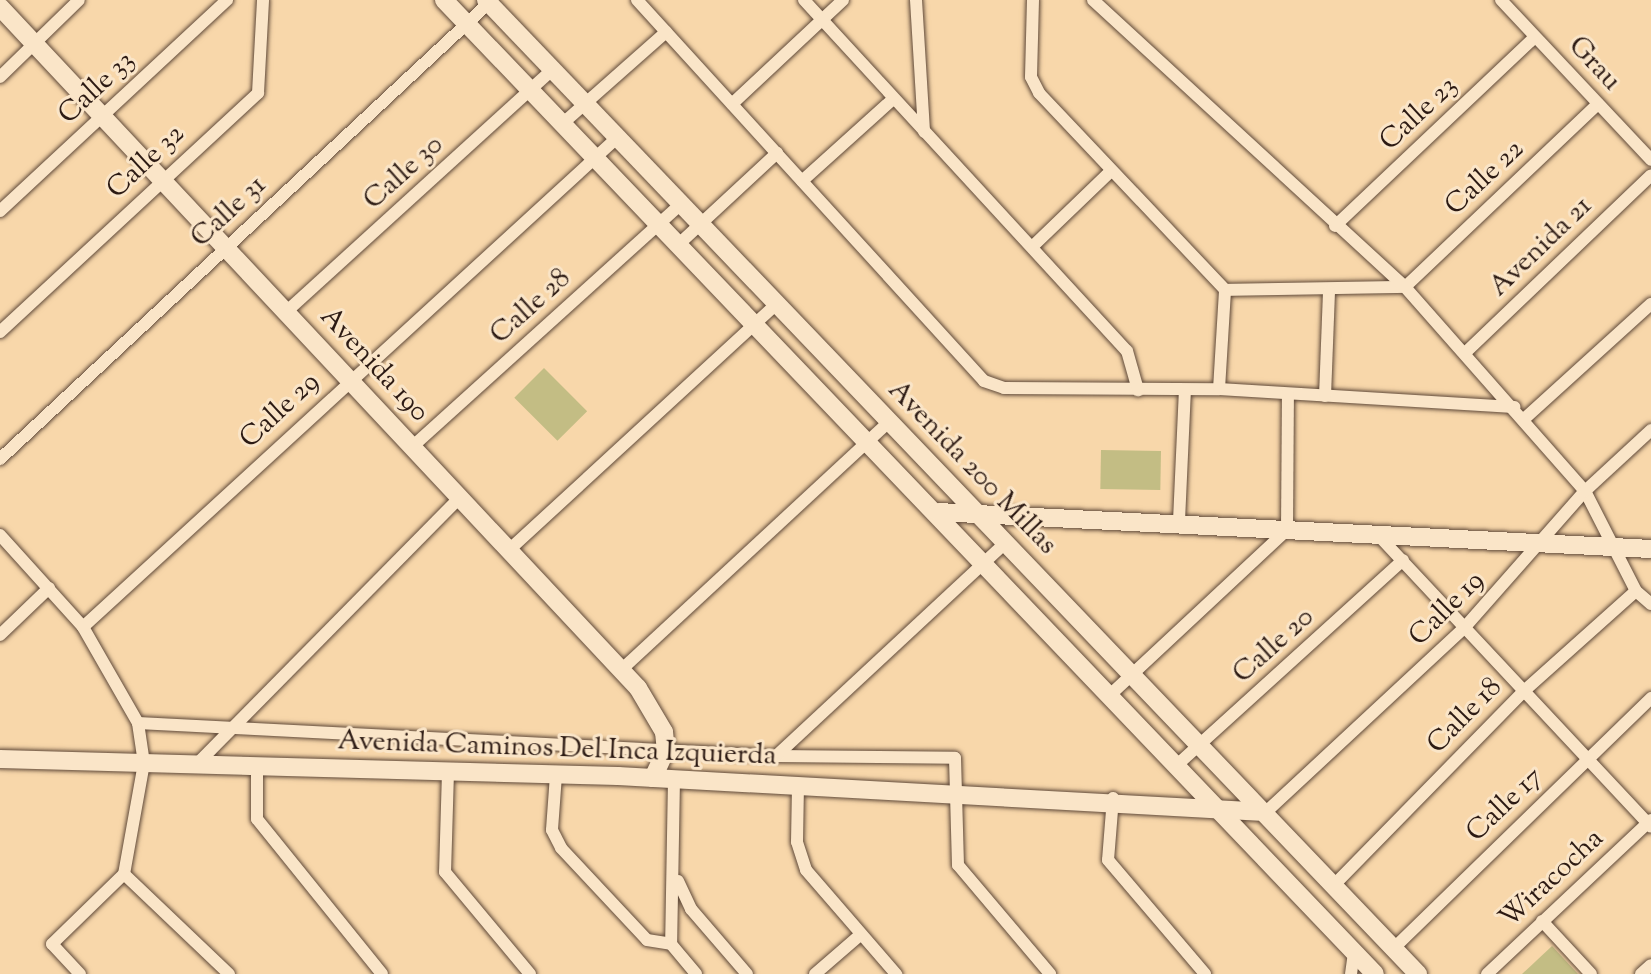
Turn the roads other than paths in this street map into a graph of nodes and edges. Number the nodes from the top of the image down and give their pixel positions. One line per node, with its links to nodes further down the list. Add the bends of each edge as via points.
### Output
1 (79, 0): 18 (street)
2 (227, 0): 26 (street, Calle 33)
3 (263, 0): 35 (street, Calle 32, via 258,93)
4 (444, 0): 15 (main road, Avenida 200 Millas)
5 (637, 0): 16 (street)
6 (804, 0): 14 (street)
7 (843, 0): 14 (street)
8 (916, 0): 28 (street)
9 (1033, 0): 33 (street, via 1034,85)
10 (1093, 0): 41 (street)
11 (1501, 0): 17 (street, Grau)
12 (489, 1): 15 (street, Calle 31); 19 (main road, Avenida 200 Millas)
13 (0, 7): 18 (main road, Avenida 190)
14 (821, 19): 22 (street); 24 (street)
15 (467, 25): 21 (main road, Avenida 200 Millas); 44 (street, Calle 31)
16 (666, 32): 23 (street); 24 (street)
17 (1535, 37): 25 (street, Grau); 41 (street, Calle 23)
18 (35, 44): 20 (street); 26 (main road, Avenida 190)
19 (553, 69): 21 (street, Calle 30); 23 (main road, Avenida 200 Millas)
20 (0, 77)
21 (530, 91): 27 (main road, Avenida 200 Millas); 50 (street, Calle 30)
22 (893, 99): 28 (street); 36 (street)
23 (586, 103): 27 (street); 29 (main road, Avenida 200 Millas)
24 (732, 104): 30 (street)
25 (1598, 104): 32 (street, Grau); 45 (street, Calle 22)
26 (102, 116): 35 (main road, Avenida 190); 38 (street, Calle 33)
27 (562, 124): 31 (main road, Avenida 200 Millas)
28 (924, 132): 43 (street)
29 (619, 136): 31 (street, Calle 29); 37 (main road, Avenida 200 Millas)
30 (777, 153): 36 (street); 39 (street)
31 (594, 158): 40 (main road, Avenida 200 Millas); 54 (street, Calle 29)
32 (1651, 160)
33 (1111, 171): 43 (street); 46 (street)
34 (1651, 175): 53 (street, Avenida 21)
35 (162, 179): 44 (main road, Avenida 190); 52 (street, Calle 32)
36 (802, 181): 56 (street, via 984,381 1004,388)
37 (683, 202): 39 (main road, Avenida 200 Millas); 40 (street, Calle 28)
38 (0, 211)
39 (701, 222): 42 (street); 48 (main road, Avenida 200 Millas)
40 (659, 224): 42 (main road, Avenida 200 Millas); 65 (street, Calle 28)
41 (1335, 226): 45 (street)
42 (679, 244): 51 (main road, Avenida 200 Millas)
43 (1033, 246): 56 (street, via 1127,351)
44 (226, 248): 50 (main road, Avenida 190); 66 (street, Calle 31)
45 (1405, 287): 47 (street); 53 (street)
46 (1225, 290): 47 (street); 55 (street)
47 (1329, 292): 59 (street)
48 (778, 303): 51 (street); 62 (main road, Avenida 200 Millas)
49 (1651, 304): 61 (street)
50 (286, 312): 54 (main road, Avenida 190)
51 (755, 324): 64 (main road, Avenida 200 Millas); 79 (street)
52 (0, 332)
53 (1465, 353): 60 (street)
54 (350, 380): 65 (main road, Avenida 190); 85 (street, Calle 29)
55 (1219, 389): 57 (street); 58 (street)
56 (1138, 390): 57 (street)
57 (1185, 390): 71 (street)
58 (1288, 394): 59 (street); 72 (street)
59 (1325, 396): 60 (street)
60 (1514, 407): 61 (street)
61 (1523, 420): 67 (street)
62 (889, 422): 64 (street); 70 (main road, Avenida 200 Millas)
63 (1651, 430): 67 (street, Calle 19)
64 (868, 441): 69 (main road, Avenida 200 Millas); 88 (street)
65 (412, 447): 68 (main road, Avenida 190)
66 (0, 459)
67 (1585, 491): 76 (street, Calle 19); 77 (street)
68 (460, 497): 79 (main road, Avenida 190); 94 (street)
69 (938, 512): 70 (main road); 81 (main road, Avenida 200 Millas)
70 (975, 513): 71 (main road); 75 (main road, Avenida 200 Millas)
71 (1179, 521): 72 (main road)
72 (1287, 530): 74 (main road); 89 (street)
73 (0, 535): 82 (street)
74 (1379, 536): 76 (main road); 80 (street)
75 (1005, 543): 81 (street); 89 (main road, Avenida 200 Millas)
76 (1543, 545): 77 (main road); 86 (street, Calle 19)
77 (1611, 548): 78 (main road); 83 (street)
78 (1651, 549)
79 (509, 550): 88 (main road, Avenida 190)
80 (1403, 560): 86 (street); 95 (street, Calle 20)
81 (985, 561): 91 (main road, Avenida 200 Millas); 97 (street)
82 (49, 588): 85 (street); 87 (street)
83 (1636, 591): 84 (street); 90 (street, Calle 18)
84 (1651, 604)
85 (83, 627): 93 (street)
86 (1465, 627): 90 (street); 112 (street, Calle 19)
87 (0, 635)
88 (621, 670): 96 (main road, Avenida 190, via 659,718)
89 (1133, 673): 91 (street); 95 (main road, Avenida 200 Millas)
90 (1524, 691): 99 (street); 116 (street, Calle 18)
91 (1110, 695): 102 (main road, Avenida 200 Millas)
92 (1651, 698): 99 (street, Calle 17)
93 (138, 723): 94 (street, Avenida Caminos Del Inca Izquierda); 100 (street)
94 (231, 730): 96 (street, Avenida Caminos Del Inca Izquierda); 101 (street)
95 (1201, 745): 102 (street, Calle 20); 112 (main road, Avenida 200 Millas)
96 (666, 750): 97 (street, Avenida Caminos Del Inca Izquierda); 106 (main road)
97 (776, 756): 109 (street, Avenida Caminos Del Inca Izquierda, via 955,758)
98 (0, 759): 100 (main road, Avenida Caminos Del Inca Izquierda)
99 (1587, 759): 113 (street); 120 (street, Calle 17)
100 (144, 763): 101 (main road, Avenida Caminos Del Inca Izquierda); 114 (street)
101 (196, 765): 103 (main road, Avenida Caminos Del Inca Izquierda)
102 (1177, 765): 111 (main road, Avenida 200 Millas)
103 (257, 767): 104 (main road, Avenida Caminos Del Inca Izquierda); 125 (street, via 257,819)
104 (448, 772): 105 (main road, Avenida Caminos Del Inca Izquierda); 126 (street, via 445,872)
105 (556, 775): 106 (main road, Avenida Caminos Del Inca Izquierda); 119 (street, via 552,830 561,848 647,940)
106 (653, 778): 107 (main road, Avenida Caminos Del Inca Izquierda)
107 (674, 779): 108 (main road, Avenida Caminos Del Inca Izquierda); 115 (street)
108 (798, 785): 109 (main road, Avenida Caminos Del Inca Izquierda); 118 (street, via 800,857)
109 (955, 791): 110 (main road, Avenida Caminos Del Inca Izquierda); 131 (street, via 963,875)
110 (1113, 798): 111 (main road, Avenida Caminos Del Inca Izquierda); 132 (street, via 1108,860)
111 (1217, 808): 112 (main road, Avenida Caminos Del Inca Izquierda); 121 (main road, Avenida 200 Millas)
112 (1266, 812): 116 (main road, Avenida 200 Millas)
113 (1650, 823): 117 (street, Wiracocha)
114 (124, 874): 123 (street, via 52,944); 124 (street)
115 (677, 878): 119 (street); 128 (street, via 691,909)
116 (1336, 883): 120 (main road, Avenida 200 Millas)
117 (1542, 921): 136 (street, Wiracocha); 137 (street)
118 (860, 935): 129 (street); 130 (street)
119 (671, 944): 127 (street)
120 (1394, 948): 135 (main road, Avenida 200 Millas)
121 (1354, 953): 133 (street); 134 (main road, Avenida 200 Millas)
122 (1651, 965): 138 (street)
123 (80, 974)
124 (229, 974)
125 (382, 974)
126 (530, 974)
127 (696, 974)
128 (747, 974)
129 (815, 974)
130 (896, 974)
131 (1050, 974)
132 (1205, 974)
133 (1351, 974)
134 (1375, 974)
135 (1418, 974)
136 (1487, 974)
137 (1591, 974)
138 (1641, 974)

